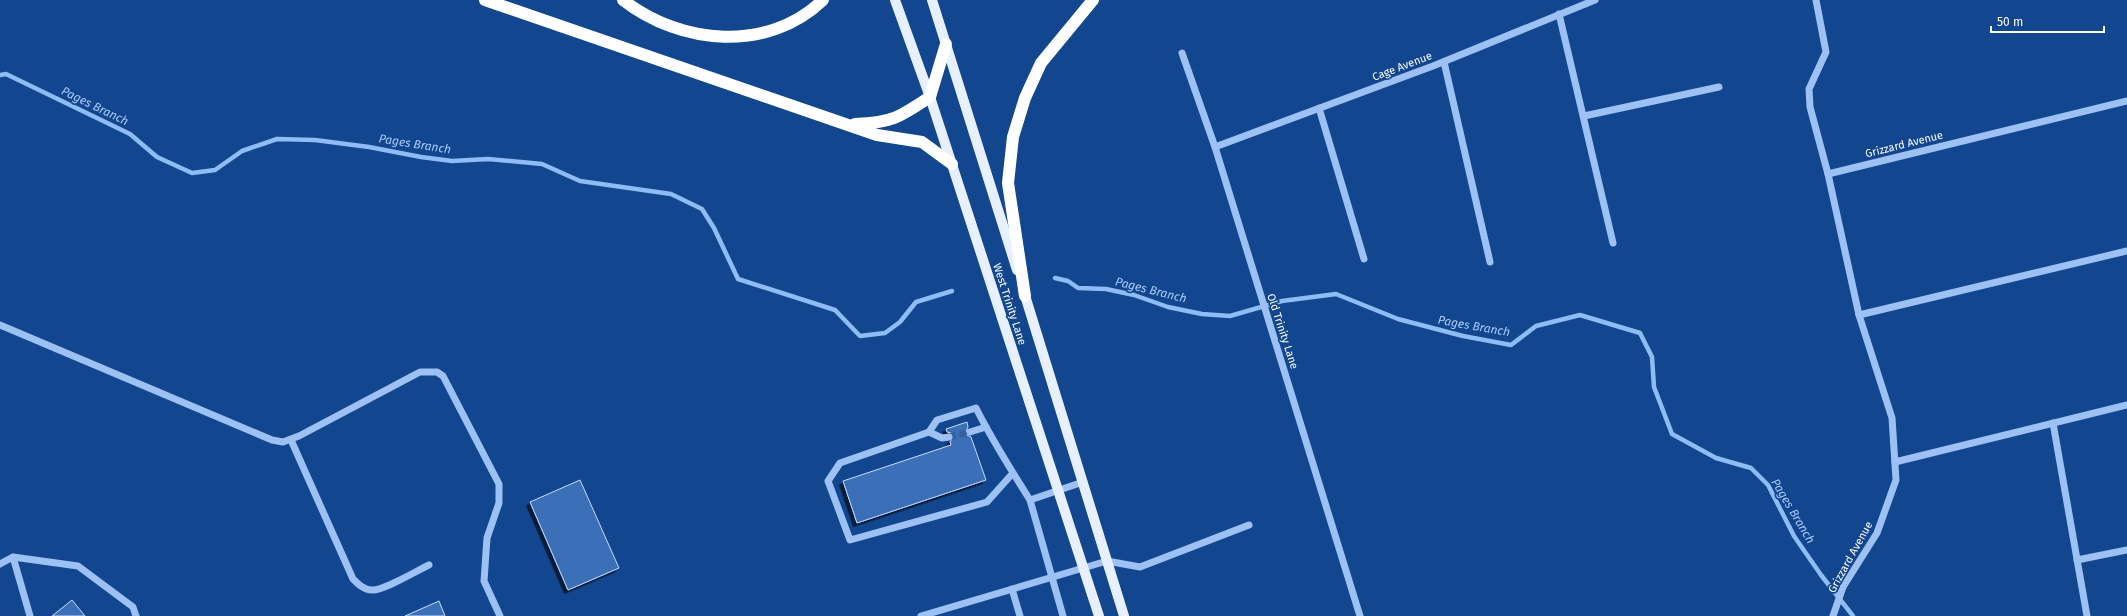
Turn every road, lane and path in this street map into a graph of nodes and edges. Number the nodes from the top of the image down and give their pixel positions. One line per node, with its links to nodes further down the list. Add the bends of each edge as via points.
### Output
1 (485, 0): 18 (highway)
2 (623, 0): 3 (highway, via 677,29 720,37 753,36 780,28 809,14)
3 (823, 0)
4 (895, 0): 14 (main road, West Trinity Lane)
5 (932, 0): 10 (main road, West Trinity Lane)
6 (1093, 0): 26 (highway, via 1041,63 1025,98 1013,137 1008,183)
7 (1595, 0): 9 (street, Cage Avenue)
8 (1816, 0): 21 (street, via 1826,52 1809,89 1810,107)
9 (1559, 14): 12 (street, Cage Avenue); 17 (street)
10 (946, 44): 14 (highway); 26 (main road, West Trinity Lane)
11 (1182, 53): 19 (street, Old Trinity Lane)
12 (1444, 62): 16 (street, Cage Avenue); 25 (street)
13 (1719, 86): 17 (street)
14 (930, 97): 18 (highway, via 896,119 876,124); 20 (main road, West Trinity Lane)
15 (2127, 101): 21 (street, Grizzard Avenue)
16 (1319, 108): 19 (street, Cage Avenue); 24 (street)
17 (1584, 116): 22 (street)
18 (848, 124): 20 (highway, via 877,135 922,142)
19 (1215, 147): 60 (street, Old Trinity Lane)
20 (952, 164): 39 (main road, West Trinity Lane)
21 (1828, 174): 27 (street, Grizzard Avenue)
22 (1613, 243)
23 (2127, 250): 27 (street)
24 (1364, 259)
25 (1490, 262)
26 (1025, 296): 38 (main road, West Trinity Lane)
27 (1859, 315): 36 (street, Grizzard Avenue, via 1892,418)
28 (0, 325): 35 (street, via 272,440)
29 (2127, 405): 30 (street)
30 (2053, 423): 36 (street); 44 (street)
31 (986, 427): 32 (street, via 976,408 937,420); 33 (street); 37 (street)
32 (928, 432): 34 (street, via 942,438); 37 (street, via 840,463 828,481 850,540 987,502)
33 (970, 432)
34 (949, 437)
35 (291, 440): 47 (street, via 353,579 362,587 372,590); 54 (street, via 420,372 437,372 443,376 499,484 499,503 487,538 484,581)
36 (1895, 462): 51 (street, Grizzard Avenue, via 1896,480 1877,533 1843,587)
37 (1013, 473): 40 (street)
38 (1083, 482): 39 (street); 45 (main road, West Trinity Lane)
39 (1058, 490): 40 (street); 48 (main road, West Trinity Lane)
40 (1030, 500): 49 (street)
41 (1249, 525): 45 (street, via 1140,567)
42 (2127, 550): 44 (street)
43 (13, 557): 46 (street); 52 (street); 53 (street, via 78,566 133,607)
44 (2077, 560): 61 (street)
45 (1107, 561): 48 (street); 59 (main road, West Trinity Lane)
46 (0, 564)
47 (430, 565)
48 (1084, 566): 49 (street); 58 (main road, West Trinity Lane)
49 (1052, 576): 50 (street); 57 (street)
50 (1012, 589): 55 (street); 56 (street)
51 (1833, 615)
52 (30, 616)
53 (136, 616)
54 (500, 616)
55 (922, 616)
56 (1020, 616)
57 (1063, 616)
58 (1099, 616)
59 (1124, 616)
60 (1360, 616)
61 (2087, 616)

